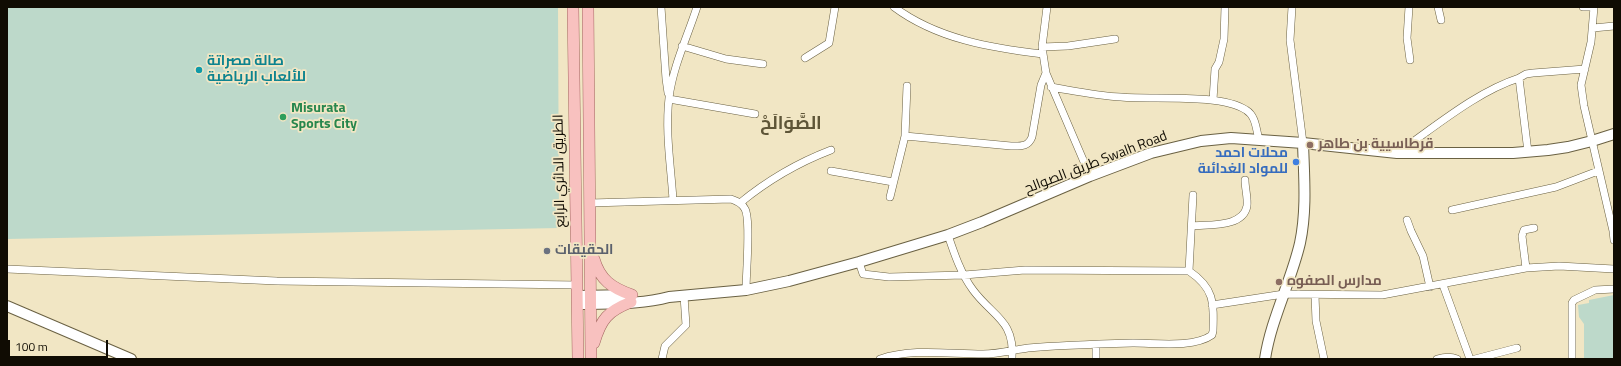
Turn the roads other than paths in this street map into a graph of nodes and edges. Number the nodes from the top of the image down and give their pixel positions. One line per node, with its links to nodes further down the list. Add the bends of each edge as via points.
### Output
1 (573, 7): 67 (main road, الطريق الدائري الرابع)
2 (588, 7): 47 (main road)
3 (662, 7): 28 (street)
4 (697, 7): 18 (street)
5 (835, 7): 20 (street, via 830,41)
6 (894, 7): 19 (street, via 912,19 951,37 994,47)
7 (1047, 7): 19 (street)
8 (1225, 7): 29 (street, via 1224,39 1215,69)
9 (1292, 7): 35 (street, via 1290,40)
10 (1409, 7): 21 (street, via 1407,38)
11 (1438, 7): 14 (street)
12 (1583, 7): 13 (street)
13 (1594, 7): 16 (street)
14 (1441, 20)
15 (1614, 26): 16 (street)
16 (1593, 28): 23 (street)
17 (1115, 39): 19 (street)
18 (682, 46): 22 (street, via 726,59); 28 (street)
19 (1043, 51): 24 (street)
20 (805, 58)
21 (1410, 60)
22 (763, 64)
23 (1585, 69): 25 (street, via 1526,74); 34 (street, via 1580,85)
24 (1046, 73): 27 (street); 32 (street, via 1041,85 1032,137 1028,144 1011,146)
25 (1519, 78): 37 (street); 38 (street, via 1501,84 1476,98)
26 (907, 86): 32 (street)
27 (1052, 87): 29 (street, via 1122,98); 41 (street)
28 (669, 99): 30 (street); 46 (street)
29 (1213, 100): 33 (street, via 1241,107 1250,114)
30 (755, 114)
31 (1614, 134): 34 (street, طريق الصوالح Swalh Road)
32 (905, 136): 43 (street)
33 (1259, 140): 35 (street, طريق الصوالح Swalh Road); 41 (street, طريق الصوالح Swalh Road, via 1231,138 1175,146)
34 (1592, 141): 37 (street, طريق الصوالح Swalh Road); 40 (street)
35 (1302, 143): 38 (street, طريق الصوالح Swalh Road); 66 (street, via 1303,225 1300,244)
36 (831, 150): 48 (street, via 787,170 765,183)
37 (1528, 152): 38 (street, طريق الصوالح Swalh Road)
38 (1397, 153)
39 (831, 171): 43 (street)
40 (1598, 171): 49 (street, via 1556,187); 54 (street)
41 (1090, 176): 53 (street, طريق الصوالح Swalh Road, via 1041,199)
42 (1245, 180): 51 (street, via 1247,206 1239,218 1228,223)
43 (893, 182): 45 (street)
44 (1193, 195): 51 (street)
45 (890, 197)
46 (673, 200): 47 (street); 48 (street, via 731,199)
47 (590, 203): 55 (main road)
48 (740, 203): 65 (street, via 748,217)
49 (1452, 210)
50 (1407, 220): 63 (street, via 1423,256)
51 (1192, 226): 60 (street)
52 (1534, 228): 57 (street, via 1524,230 1522,236)
53 (948, 235): 56 (street, طريق الصوالح Swalh Road); 61 (street)
54 (1614, 240)
55 (591, 249): 70 (main road, via 602,278); 71 (main road)
56 (859, 262): 61 (street, via 863,274 889,277); 65 (street, طريق الصوالح Swalh Road)
57 (1526, 268): 58 (street, via 1559,266); 62 (street)
58 (1614, 269)
59 (7, 270): 67 (street)
60 (1189, 271): 61 (street, via 1025,270); 72 (street, via 1204,282 1209,290)
61 (964, 275): 76 (street, via 973,291 1006,326)
62 (1443, 285): 63 (street); 88 (street)
63 (1430, 287): 68 (street, via 1382,295)
64 (1614, 289): 90 (street, via 1595,290 1572,303)
65 (746, 290): 69 (street, طريق الصوالح Swalh Road)
66 (1284, 294): 68 (street); 72 (street); 84 (street)
67 (578, 295): 71 (street, طريق الصوالح Swalh Road); 78 (main road, الطريق الدائري الرابع)
68 (1315, 295): 85 (street, via 1316,321)
69 (684, 296): 70 (street, طريق الصوالح Swalh Road, via 660,300); 80 (street, via 686,325 665,346)
70 (631, 299): 71 (street, طريق الصوالح Swalh Road); 79 (main road, via 610,312 603,320)
71 (591, 300): 79 (main road)
72 (1212, 305): 74 (street, via 1213,331 1207,338 1185,343)
73 (7, 306): 77 (street)
74 (1096, 345): 76 (street); 83 (street)
75 (1517, 348): 89 (street)
76 (1013, 350): 81 (street, via 985,354 913,352); 82 (street)
77 (131, 359)
78 (578, 359)
79 (592, 359)
80 (662, 359)
81 (880, 359)
82 (1012, 359)
83 (1096, 359)
84 (1265, 359)
85 (1324, 359)
86 (1437, 359): 87 (street)
87 (1457, 359)
88 (1470, 359)
89 (1475, 359)
90 (1572, 359)

